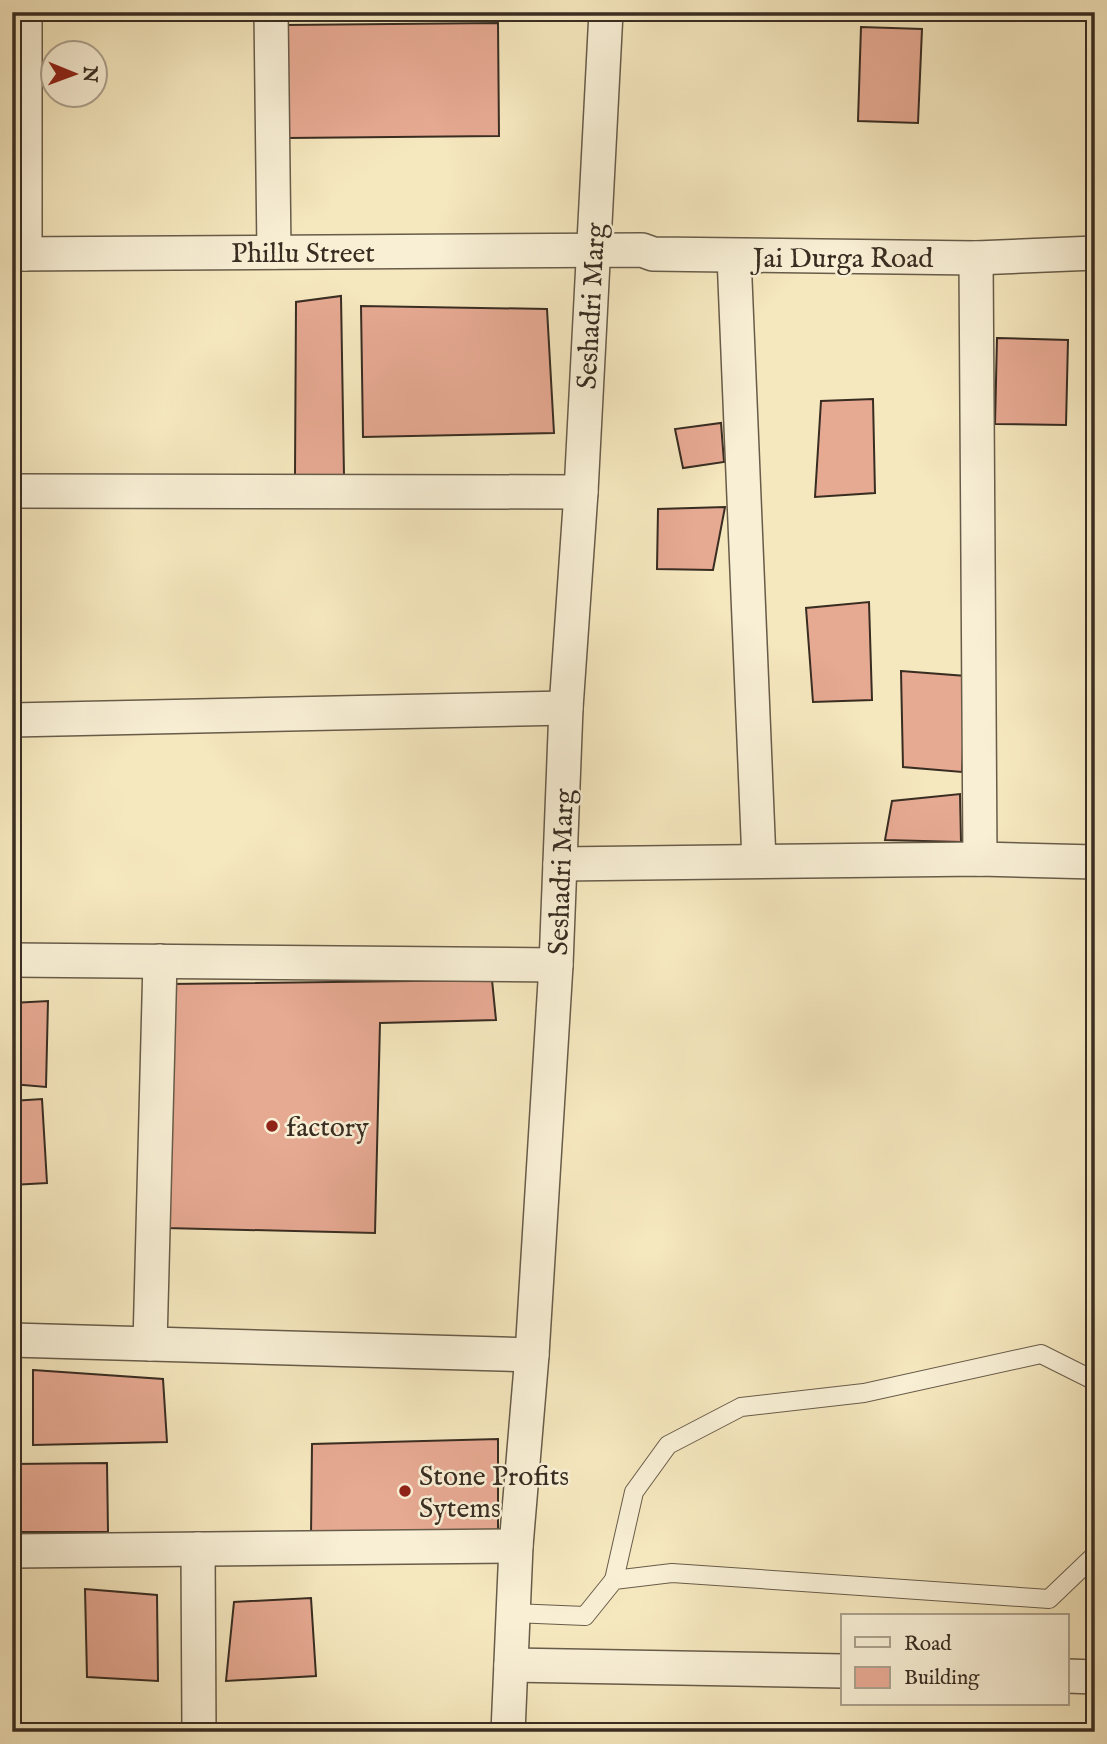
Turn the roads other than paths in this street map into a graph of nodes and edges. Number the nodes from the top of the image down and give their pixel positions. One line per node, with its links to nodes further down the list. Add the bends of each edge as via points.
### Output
1 (26, 12): 7 (street)
2 (271, 12): 5 (street)
3 (606, 12): 4 (street, Seshadri Marg)
4 (593, 251): 5 (street, Phillu Street); 8 (street, Jai Durga Road); 11 (street, Seshadri Marg)
5 (274, 252): 7 (street, Phillu Street)
6 (1095, 253): 9 (street, Jai Durga Road)
7 (19, 254)
8 (734, 256): 9 (street, Jai Durga Road); 15 (street)
9 (975, 258): 14 (street)
10 (12, 491): 11 (street)
11 (581, 492): 12 (street, Seshadri Marg)
12 (566, 708): 13 (street); 17 (street, Seshadri Marg)
13 (12, 720)
14 (980, 859): 15 (street); 16 (street)
15 (759, 861): 17 (street)
16 (1095, 862)
17 (560, 864): 20 (street, Seshadri Marg)
18 (12, 960): 19 (street)
19 (160, 961): 20 (street); 22 (street)
20 (556, 965): 23 (street, Seshadri Marg)
21 (12, 1340): 22 (street)
22 (150, 1344): 23 (street)
23 (532, 1355): 25 (street, Seshadri Marg)
24 (1095, 1383): 29 (lane, via 1041,1354 864,1393 741,1408 668,1446 661,1455 634,1493)
25 (516, 1546): 26 (street); 30 (street, Seshadri Marg)
26 (198, 1549): 27 (street); 35 (street)
27 (12, 1551)
28 (1095, 1555): 29 (lane, via 1049,1599 672,1573)
29 (614, 1580): 30 (lane, via 585,1616)
30 (513, 1613): 31 (street, Seshadri Marg)
31 (511, 1665): 32 (street); 36 (street, Seshadri Marg)
32 (841, 1671)
33 (1068, 1676): 34 (street)
34 (1095, 1677)
35 (199, 1732)
36 (508, 1732)

